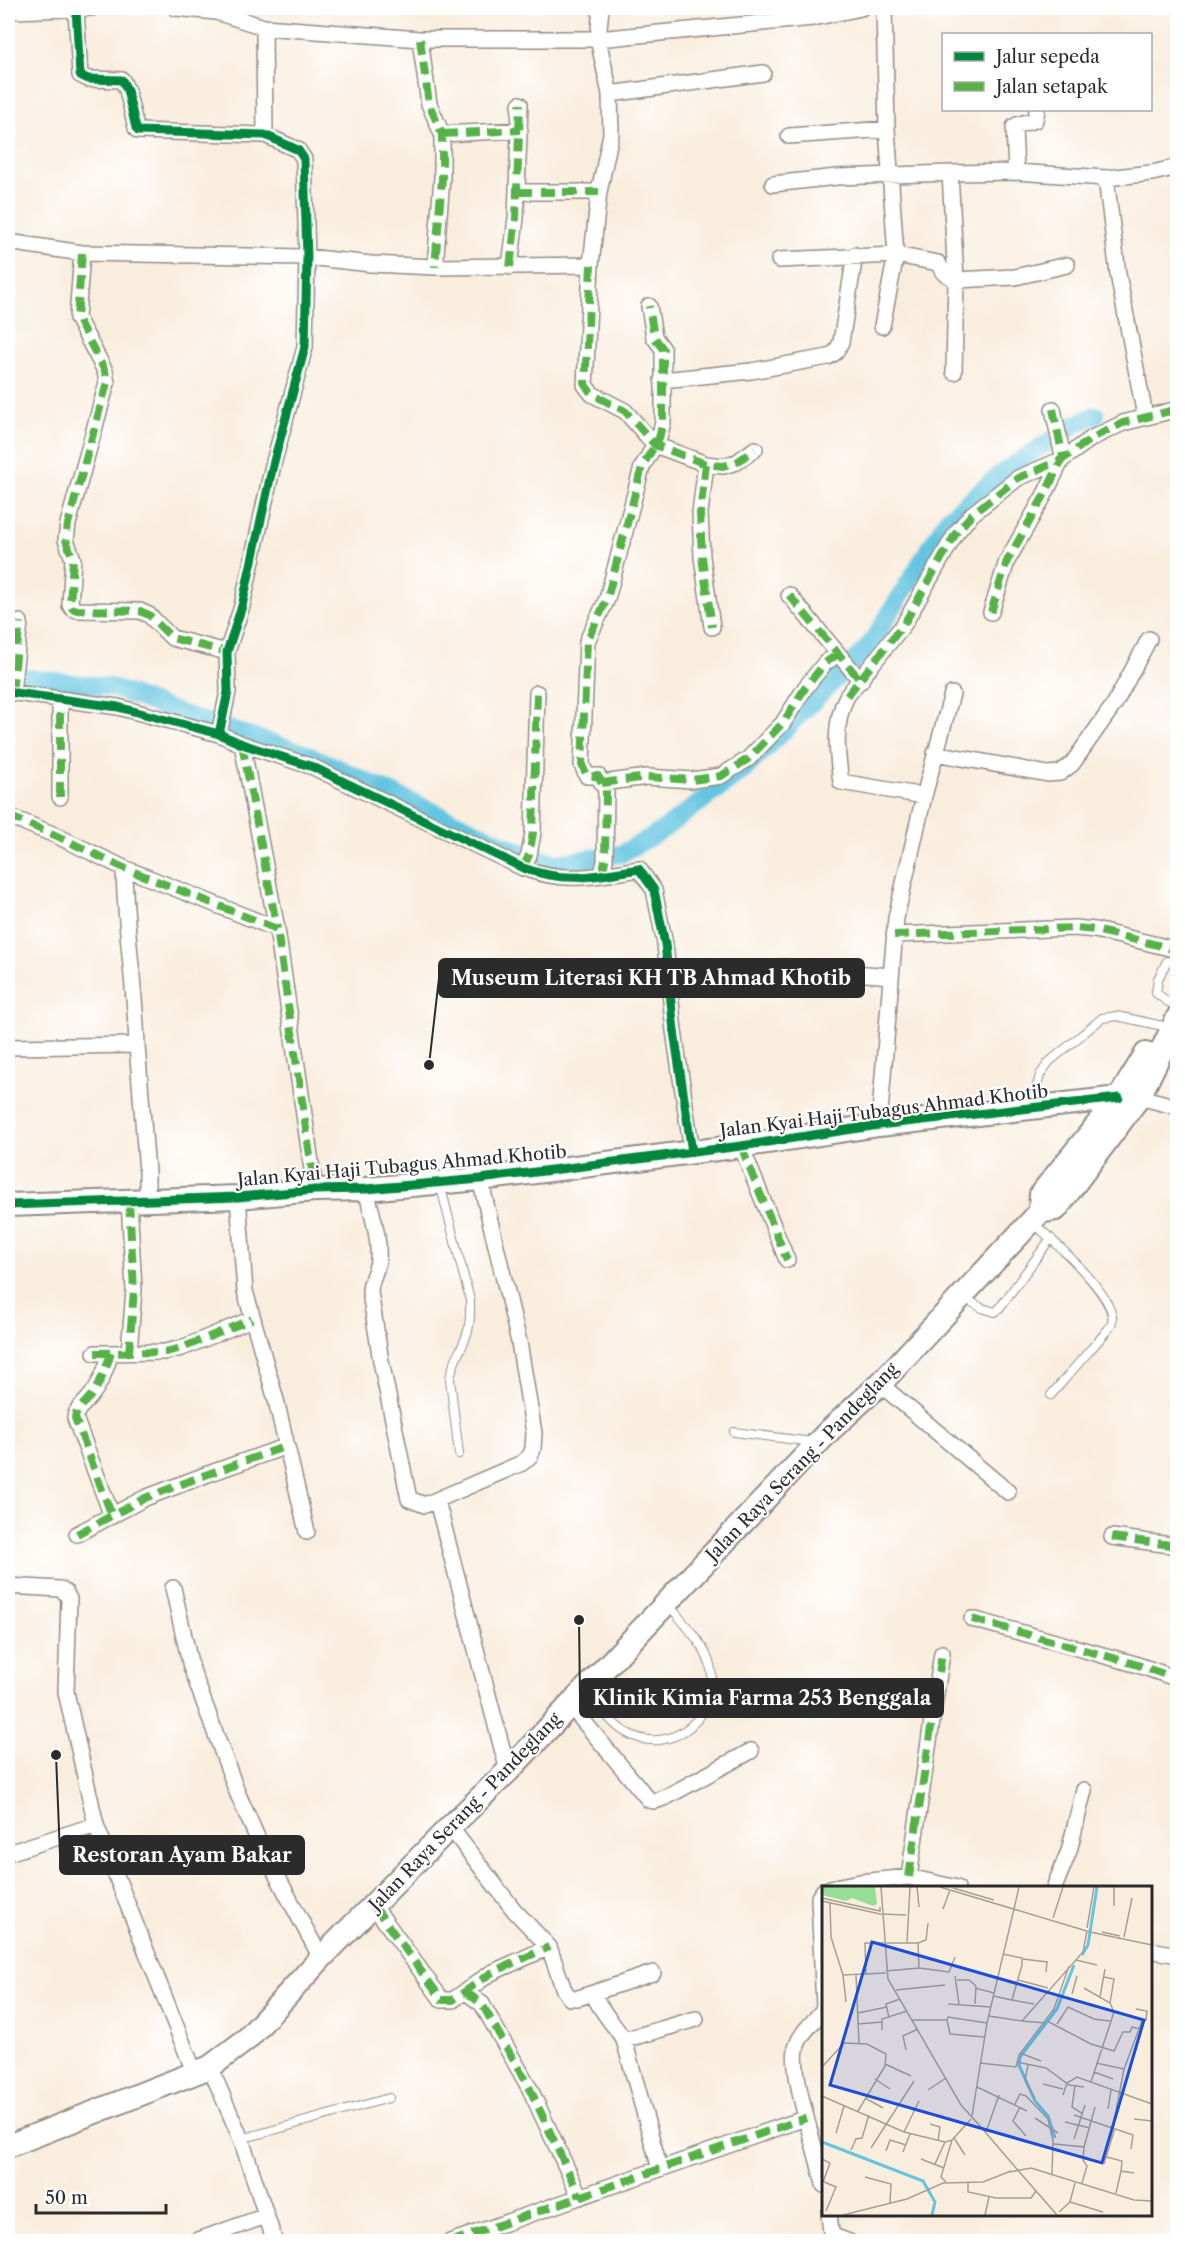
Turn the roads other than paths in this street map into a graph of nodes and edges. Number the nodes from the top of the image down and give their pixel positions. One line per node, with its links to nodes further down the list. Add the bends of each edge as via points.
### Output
1 (8, 8): 2 (street)
2 (84, 8): 17 (street, via 80,75 88,79 122,80 138,131)
3 (176, 8): 7 (street, via 216,12)
4 (601, 8): 9 (street)
5 (861, 8): 9 (street, via 813,18)
6 (884, 8): 14 (street)
7 (264, 27): 8 (street); 17 (street)
8 (420, 39): 9 (street); 16 (street, via 429,104)
9 (598, 39): 11 (street)
10 (763, 73): 11 (street)
11 (610, 94): 26 (street, via 611,134)
12 (520, 104): 15 (street)
13 (1037, 111): 21 (street, via 1035,120 1014,127)
14 (887, 129): 18 (street); 22 (street)
15 (520, 130): 16 (street); 25 (street)
16 (442, 134): 35 (street)
17 (265, 135): 31 (street, via 298,150 304,159)
18 (789, 136)
19 (1178, 167): 23 (street)
20 (950, 172): 21 (street); 22 (street); 37 (street)
21 (1016, 172): 23 (street)
22 (890, 176): 24 (street); 30 (street)
23 (1106, 178): 44 (street, via 1118,274)
24 (773, 184)
25 (517, 192): 26 (street); 36 (street)
26 (599, 192): 33 (street)
27 (8, 242): 28 (street)
28 (82, 253): 31 (street); 54 (street, via 77,318 105,371 107,383 68,524 66,540 73,559 70,605 77,610 140,611 172,638)
29 (855, 255): 30 (street); 32 (street); 41 (street, via 836,352 828,357 751,371)
30 (896, 255): 37 (street, via 938,263 943,272); 39 (street)
31 (307, 257): 35 (street); 54 (street, via 305,347 273,465 242,606)
32 (779, 260)
33 (591, 265): 36 (street); 45 (street, via 585,385 592,394 625,411)
34 (1067, 266): 37 (street, via 1015,277)
35 (435, 267): 36 (street)
36 (510, 267)
37 (956, 280): 40 (street)
38 (649, 306): 41 (street, via 654,337 663,349)
39 (882, 326)
40 (954, 372)
41 (662, 380): 45 (street, via 663,422)
42 (1053, 409): 47 (street)
43 (1178, 409): 44 (street)
44 (1145, 416): 47 (street, via 1092,438)
45 (655, 445): 48 (street); 64 (street, via 642,467 607,599 587,640 582,765 587,776 598,776)
46 (755, 448): 48 (street, via 737,462 723,466)
47 (1063, 457): 50 (street, via 1007,561); 56 (street, via 1018,478 972,514 956,532 904,624)
48 (706, 464): 52 (street, via 700,513 701,546)
49 (789, 595): 55 (street)
50 (991, 612)
51 (20, 622): 57 (street)
52 (712, 627)
53 (1149, 639): 63 (street, via 1115,703 1072,764 1060,773)
54 (227, 652): 61 (street, via 229,680)
55 (841, 657): 56 (street); 64 (street, via 825,663 783,723 748,759 721,776 692,780 647,777)
56 (860, 679): 65 (street, via 842,705 838,730 841,782)
57 (12, 685): 60 (street)
58 (537, 693): 68 (street, via 533,833)
59 (952, 694): 63 (street)
60 (60, 699): 61 (street, via 118,707); 66 (street)
61 (220, 732): 62 (street)
62 (242, 744): 68 (street, via 313,767); 71 (street)
63 (935, 753): 65 (street)
64 (602, 783): 70 (street, via 606,790)
65 (924, 796): 72 (street)
66 (60, 797)
67 (8, 816): 69 (street)
68 (526, 861): 70 (street, via 543,875 574,879)
69 (124, 868): 71 (street); 79 (street)
70 (604, 868): 86 (street, via 639,869 654,890 665,944)
71 (277, 929): 90 (street)
72 (894, 935): 73 (street, via 1075,928); 76 (street)
73 (1178, 951)
74 (1178, 961): 77 (lane, via 1167,961 1156,993)
75 (782, 967): 76 (street)
76 (891, 976): 84 (street)
77 (1178, 1006): 78 (main road, Jalan Raya Serang - Pandeglang, via 1171,1012)
78 (1170, 1022): 81 (main road, Jalan Raya Serang - Pandeglang); 83 (lane, via 1102,1018 1049,1062 1040,1075)
79 (137, 1045): 80 (street); 92 (street, via 147,1172)
80 (8, 1047)
81 (1129, 1098): 82 (street); 83 (main road, Jalan Kyai Haji Tubagus Ahmad Khotib); 94 (main road, Jalan Raya Serang - Pandeglang, via 1041,1194)
82 (1178, 1107)
83 (1031, 1108): 84 (main road, Jalan Kyai Haji Tubagus Ahmad Khotib)
84 (879, 1125): 85 (main road, Jalan Kyai Haji Tubagus Ahmad Khotib)
85 (741, 1146): 86 (main road, Jalan Kyai Haji Tubagus Ahmad Khotib); 96 (street)
86 (692, 1152): 87 (main road, Jalan Kyai Haji Tubagus Ahmad Khotib)
87 (480, 1179): 88 (main road, Jalan Kyai Haji Tubagus Ahmad Khotib); 107 (street, via 519,1342 534,1433 533,1449 522,1463)
88 (440, 1183): 89 (main road, Jalan Kyai Haji Tubagus Ahmad Khotib); 105 (lane, via 470,1300 467,1334 450,1379)
89 (366, 1189): 90 (main road, Jalan Kyai Haji Tubagus Ahmad Khotib); 107 (street, via 378,1249 370,1300 409,1499 425,1505)
90 (315, 1190): 91 (main road, Jalan Kyai Haji Tubagus Ahmad Khotib)
91 (238, 1197): 92 (main road, Jalan Kyai Haji Tubagus Ahmad Khotib); 98 (street, via 245,1291)
92 (138, 1201): 93 (main road, Jalan Kyai Haji Tubagus Ahmad Khotib); 99 (street)
93 (8, 1205)
94 (1035, 1217): 95 (lane); 97 (main road, Jalan Raya Serang - Pandeglang)
95 (1051, 1238): 97 (lane, via 995,1312); 101 (lane, via 1106,1298 1112,1319 1112,1324)
96 (787, 1260)
97 (961, 1297): 100 (main road, Jalan Raya Serang - Pandeglang)
98 (252, 1319): 99 (street, via 182,1348); 104 (street)
99 (129, 1352): 108 (street, via 103,1353 105,1371 90,1398 77,1409 75,1418)
100 (880, 1384): 103 (main road, Jalan Raya Serang - Pandeglang); 106 (street)
101 (1051, 1395)
102 (734, 1432): 103 (lane)
103 (817, 1443): 115 (main road, Jalan Raya Serang - Pandeglang)
104 (287, 1446): 108 (street, via 146,1498); 109 (street)
105 (459, 1454)
106 (1008, 1492)
107 (437, 1501): 122 (street)
108 (112, 1516): 110 (street)
109 (307, 1532)
110 (77, 1533)
111 (1112, 1537): 112 (street)
112 (1178, 1546)
113 (8, 1586): 124 (street, via 60,1589 69,1599 66,1692)
114 (173, 1588): 136 (street, via 191,1667 237,1792)
115 (666, 1602): 119 (main road, Jalan Raya Serang - Pandeglang); 119 (lane, via 710,1663 713,1687 700,1719 672,1738 638,1738 618,1727)
116 (972, 1619): 118 (street)
117 (942, 1653): 127 (street)
118 (1178, 1679)
119 (585, 1688): 120 (main road, Jalan Raya Serang - Pandeglang)
120 (569, 1704): 121 (street, via 649,1800 666,1797); 122 (main road, Jalan Raya Serang - Pandeglang)
121 (751, 1751)
122 (508, 1771): 125 (main road, Jalan Raya Serang - Pandeglang)
123 (1084, 1790): 130 (street, via 1069,1851)
124 (96, 1825): 126 (street); 144 (street)
125 (450, 1827): 132 (main road, Jalan Raya Serang - Pandeglang); 133 (street, via 514,1910)
126 (8, 1853)
127 (909, 1877): 128 (street); 129 (street)
128 (836, 1886)
129 (952, 1886)
130 (1054, 1886)
131 (822, 1893): 137 (street)
132 (374, 1906): 136 (main road, Jalan Raya Serang - Pandeglang); 139 (street, via 442,2000 453,2000)
133 (549, 1947): 139 (street, via 491,1973); 140 (street, via 570,1998)
134 (1152, 1950): 135 (street)
135 (1178, 1955)
136 (321, 1958): 144 (main road, Jalan Raya Serang - Pandeglang, via 247,2038)
137 (822, 1964)
138 (652, 1973): 140 (street)
139 (466, 1992): 151 (street, via 482,2004 530,2089)
140 (593, 1993): 143 (street)
141 (822, 2010): 146 (street, via 796,2047)
142 (696, 2019): 143 (street)
143 (624, 2040): 149 (street)
144 (202, 2070): 147 (street); 148 (main road, Jalan Raya Serang - Pandeglang)
145 (389, 2098): 147 (lane)
146 (806, 2118): 149 (street); 150 (street)
147 (241, 2139): 152 (street)
148 (8, 2146)
149 (660, 2169): 151 (street)
150 (822, 2178)
151 (580, 2197): 157 (street)
152 (266, 2216): 155 (street); 156 (street)
153 (829, 2216): 154 (street)
154 (833, 2239): 158 (street)
155 (193, 2241)
156 (275, 2241)
157 (450, 2241)
158 (849, 2241)

